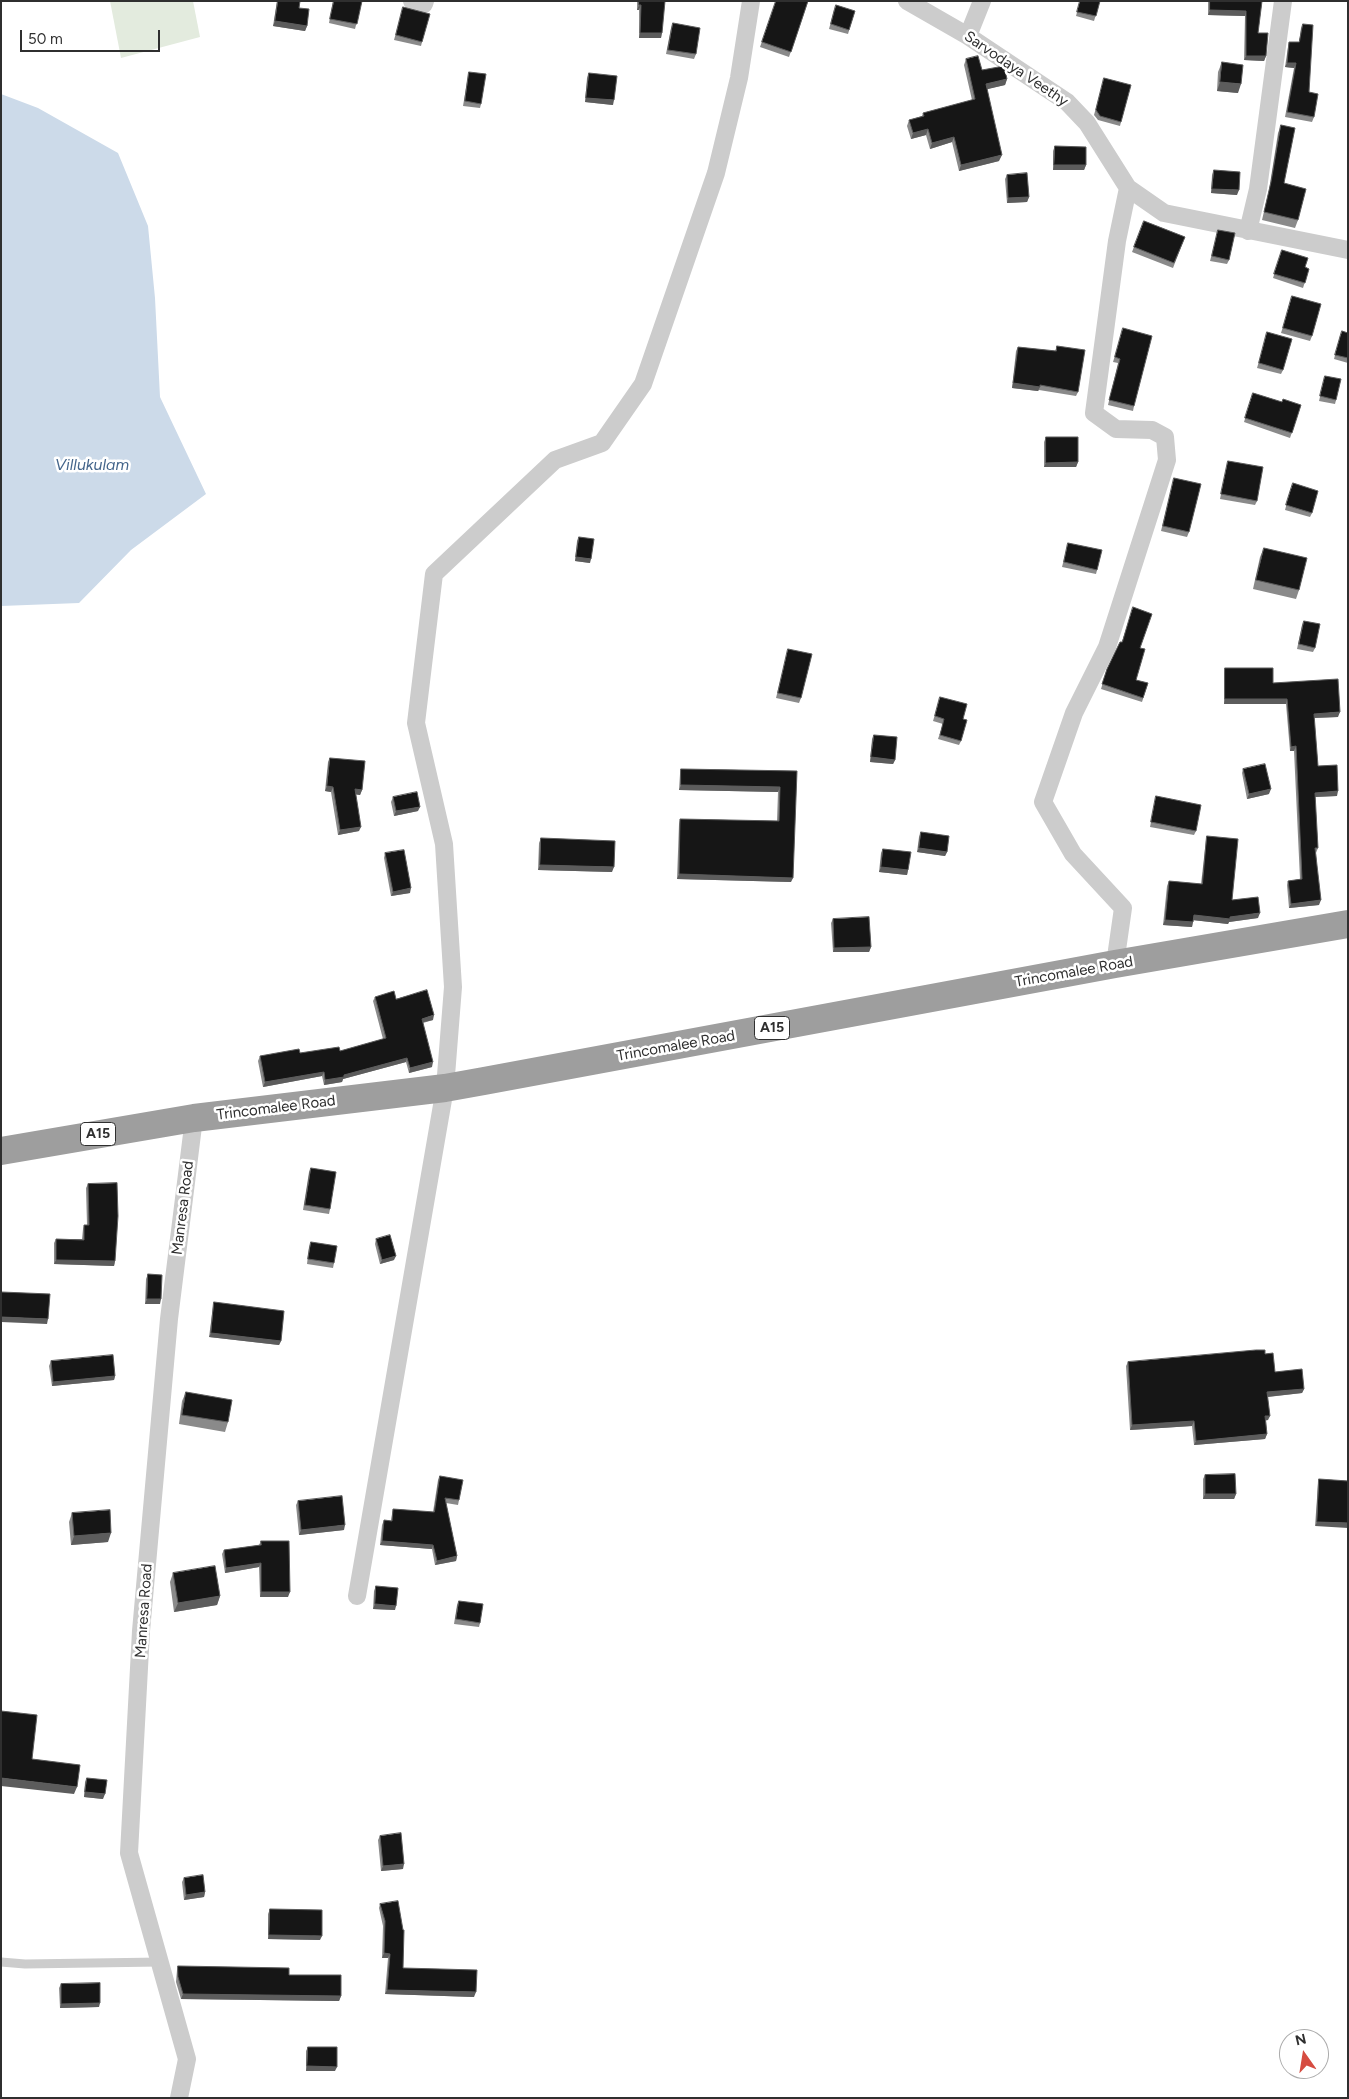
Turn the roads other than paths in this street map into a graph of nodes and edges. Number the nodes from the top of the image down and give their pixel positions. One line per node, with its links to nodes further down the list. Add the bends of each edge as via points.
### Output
1 (412, 1): 2 (street, via 424,4)
2 (425, 1)
3 (750, 1): 13 (street, via 739,78 716,173 643,384 602,443 556,460 434,574 416,723 444,844 453,987)
4 (907, 1): 7 (street, Sarvodaya Veethy)
5 (982, 1): 7 (street)
6 (1283, 1): 9 (street, via 1258,189)
7 (968, 36): 8 (street, Sarvodaya Veethy, via 1067,102 1087,123)
8 (1128, 188): 9 (street, Sarvodaya Veethy, via 1164,213); 12 (street, via 1117,241 1094,412 1116,429 1152,430 1165,437 1167,460 1107,647 1074,713 1043,802 1073,854 1123,908)
9 (1248, 230): 10 (street, Sarvodaya Veethy)
10 (1348, 250)
11 (1348, 924): 12 (highway, Trincomalee Road / A15)
12 (1116, 964): 13 (highway, Trincomalee Road / A15)
13 (445, 1088): 14 (highway, Trincomalee Road / A15); 16 (street)
14 (194, 1118): 15 (highway, Trincomalee Road / A15); 18 (street, Manresa Road, via 169,1319 141,1631 129,1853)
15 (1, 1151)
16 (357, 1596)
17 (1, 1962): 18 (lane)
18 (161, 1962): 19 (street, Manresa Road, via 187,2059)
19 (179, 2098)

